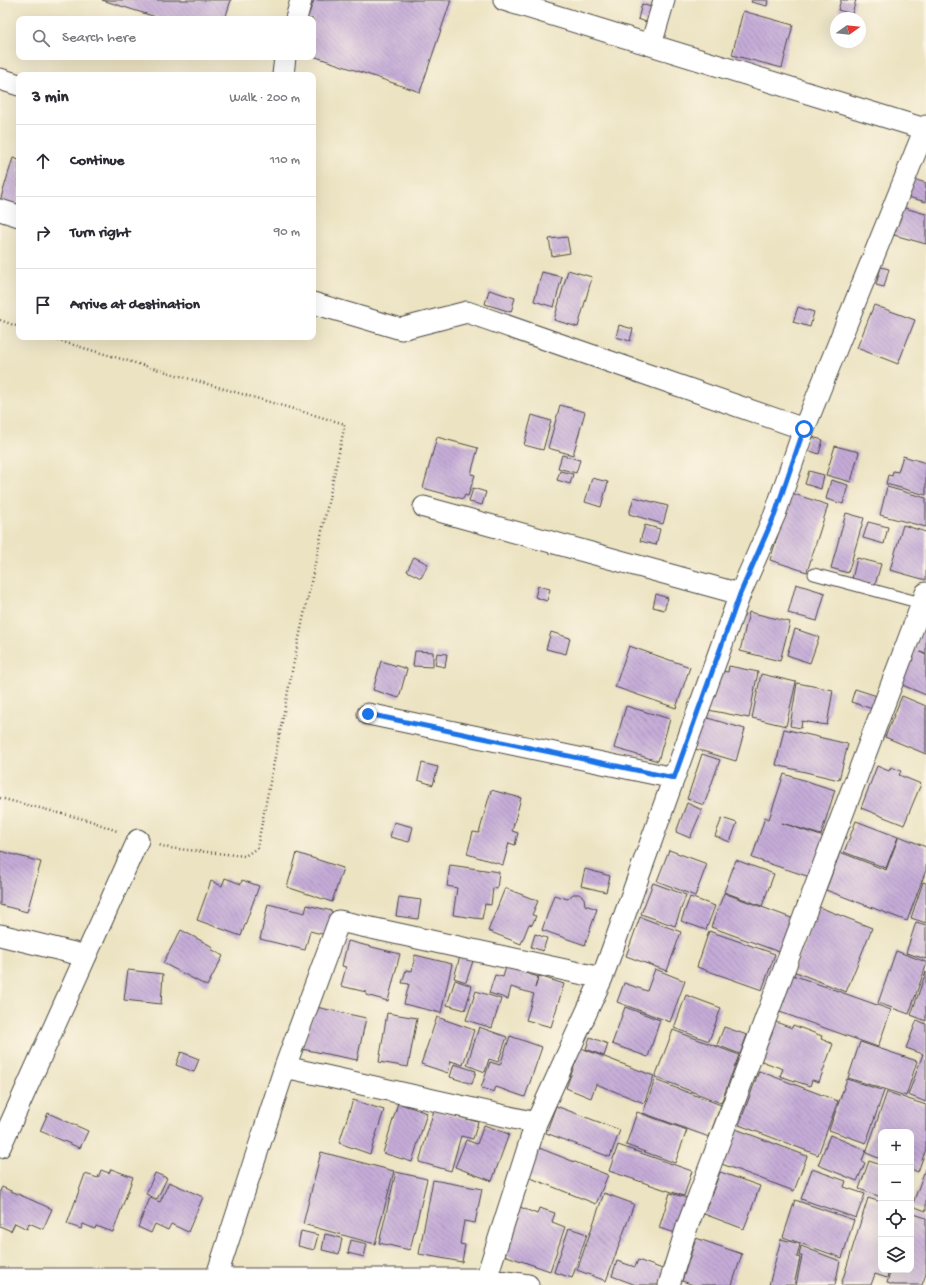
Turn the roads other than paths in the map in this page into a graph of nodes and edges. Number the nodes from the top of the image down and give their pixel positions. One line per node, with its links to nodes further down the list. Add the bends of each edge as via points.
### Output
1 (301, 0): 4 (street)
2 (504, 0): 5 (street)
3 (664, 0): 5 (street)
4 (297, 16)
5 (651, 45): 10 (street)
6 (285, 60): 7 (street)
7 (283, 72)
8 (0, 79): 9 (street)
9 (16, 84)
10 (925, 128): 14 (street)
11 (0, 210): 12 (street)
12 (16, 215)
13 (316, 304): 14 (street, via 401,329 467,312)
14 (804, 429): 17 (street, via 775,514)
15 (424, 507): 17 (street)
16 (814, 574): 18 (lane)
17 (740, 594): 20 (street)
18 (924, 598): 32 (street, via 687,1227)
19 (368, 714): 20 (street)
20 (674, 778): 24 (street)
21 (138, 840): 23 (street)
22 (0, 935): 23 (street)
23 (86, 956): 27 (street)
24 (602, 978): 25 (street, via 339,921); 26 (street)
25 (285, 1067): 26 (street); 28 (street)
26 (536, 1123): 30 (street)
27 (0, 1147)
28 (216, 1278): 29 (street); 30 (street)
29 (0, 1279)
30 (486, 1282): 31 (street)
31 (528, 1285)
32 (669, 1285)

